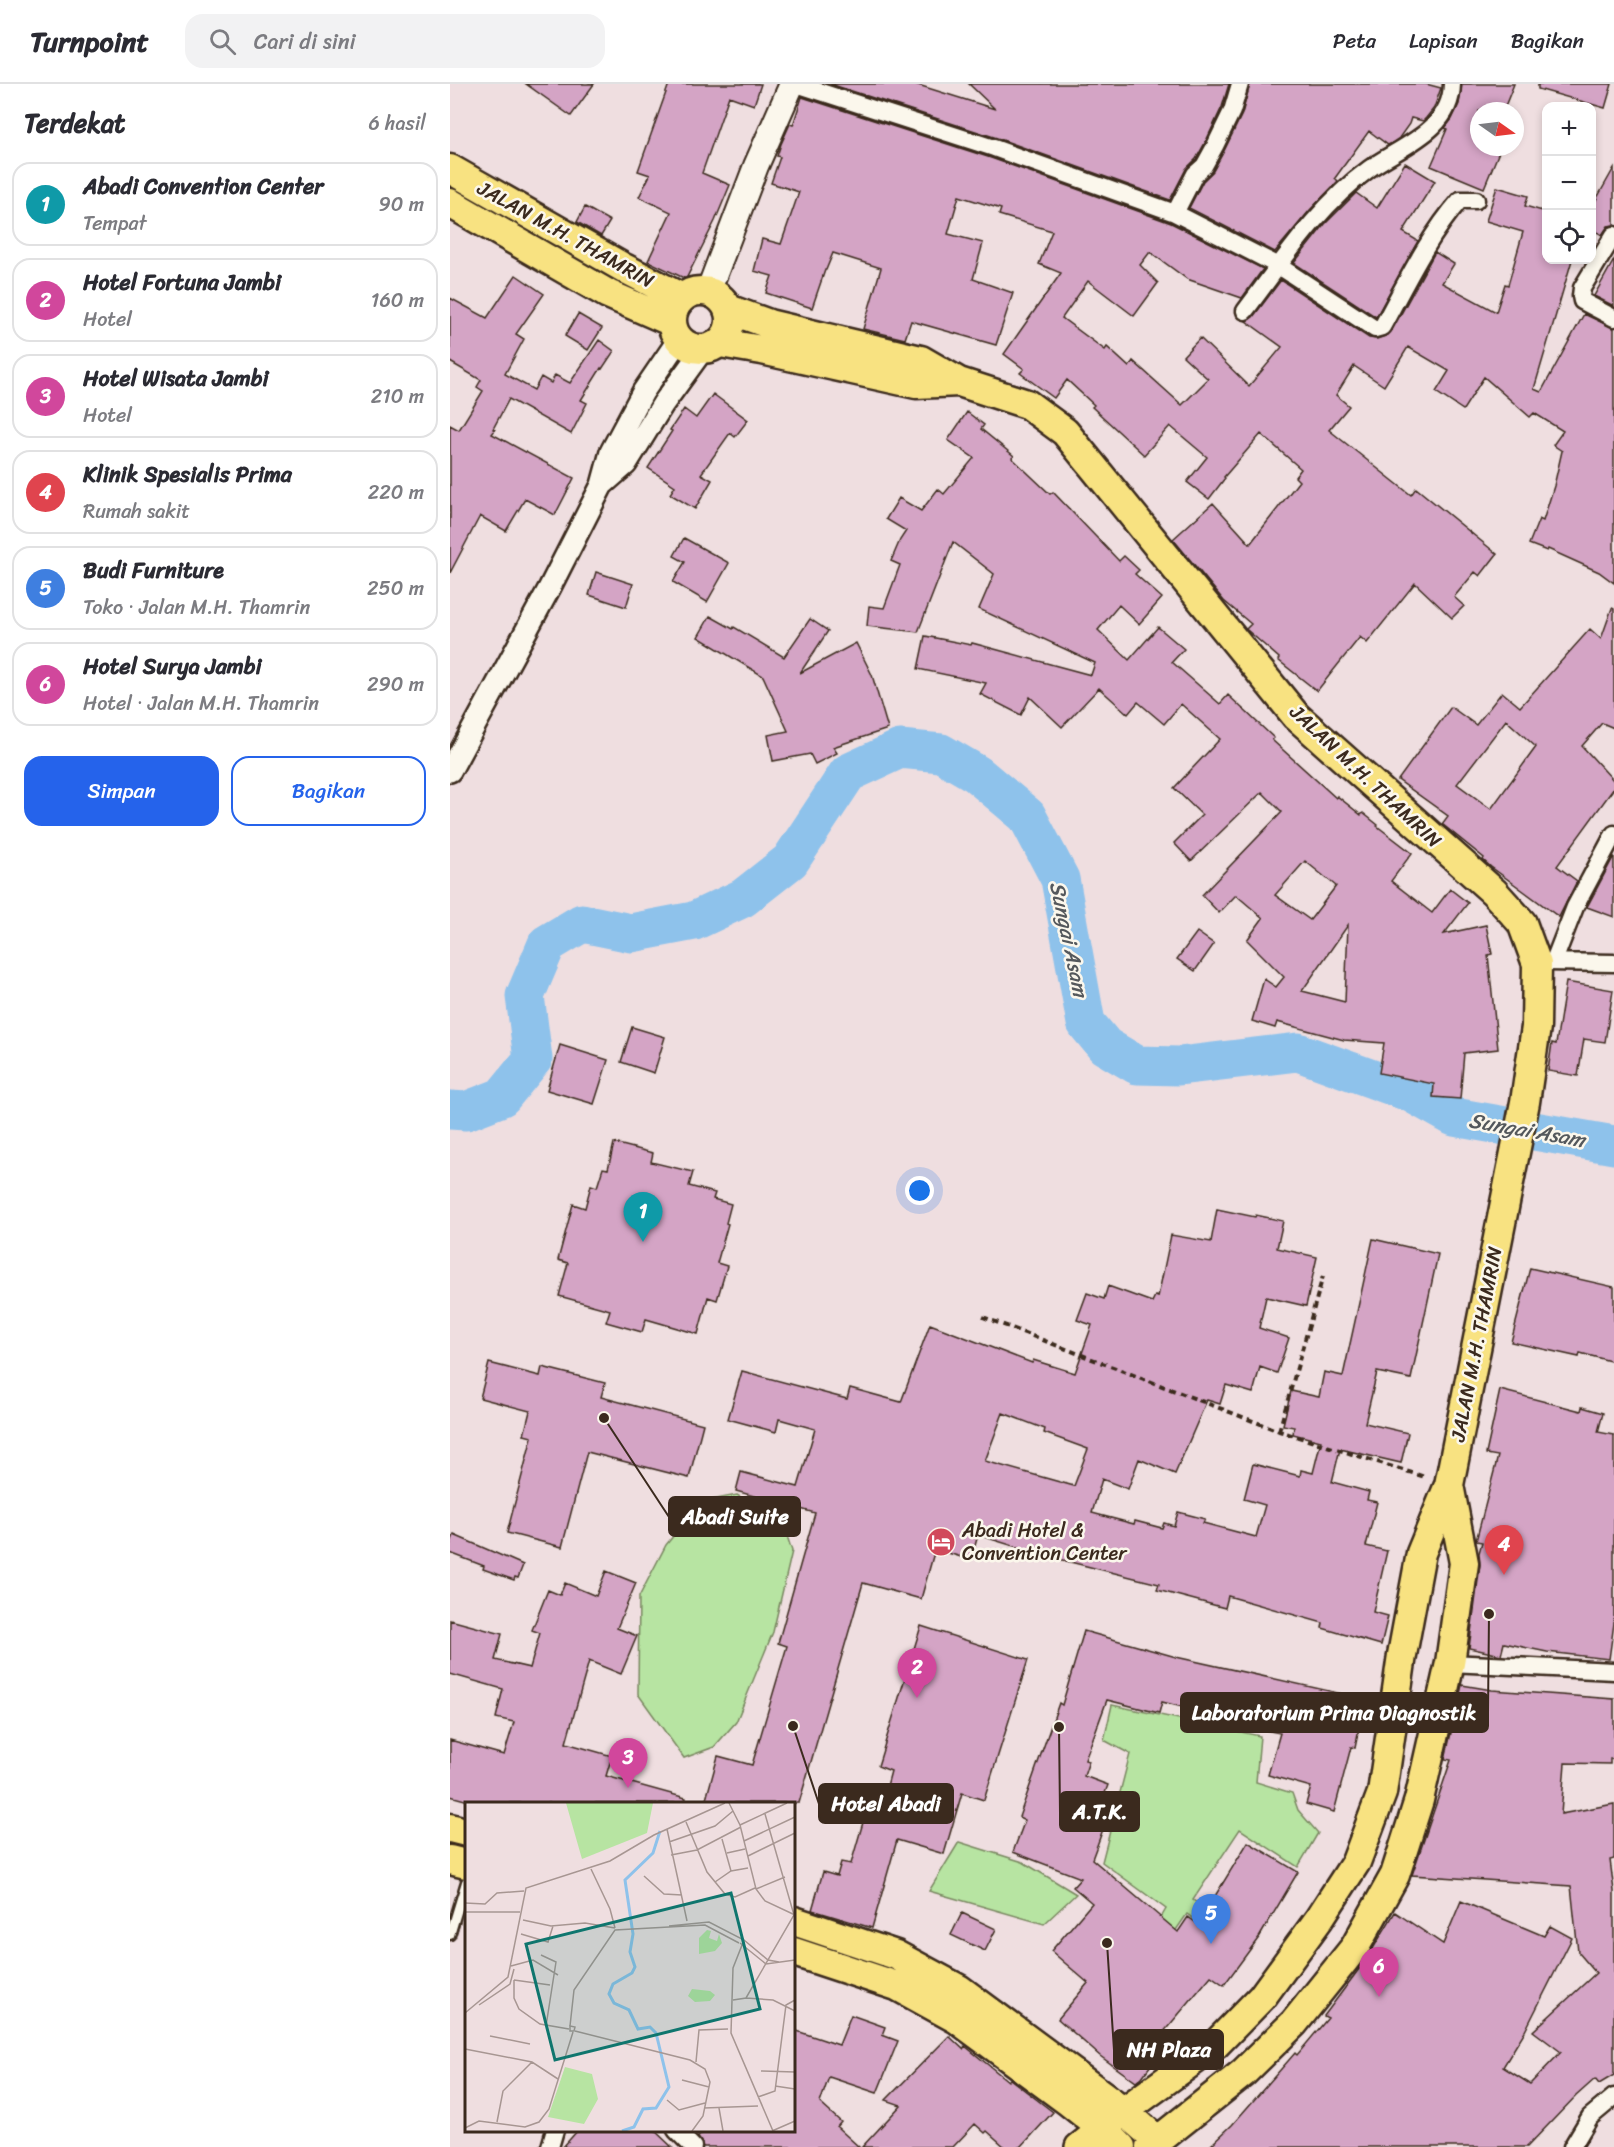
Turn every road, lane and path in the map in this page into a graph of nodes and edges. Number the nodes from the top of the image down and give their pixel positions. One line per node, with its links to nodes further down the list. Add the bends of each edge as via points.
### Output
1 (794, 84): 7 (street, via 994,148); 12 (main road, via 756,166)
2 (1240, 84): 7 (street, via 1215,146)
3 (1452, 84): 9 (street, via 1444,114 1434,126 1346,188)
4 (450, 170): 12 (highway, JALAN M.H. THAMRIN, via 624,268)
5 (1476, 200): 9 (street, via 1460,200 1438,227 1379,329 1367,325)
6 (450, 203): 12 (highway, JALAN M.H. THAMRIN, via 608,294)
7 (1175, 213): 9 (street)
8 (1614, 235): 11 (street, via 1581,296 1582,301)
9 (1279, 266): 10 (street)
10 (1245, 311)
11 (1614, 318)
12 (699, 322): 13 (street, via 663,404 626,464 602,485); 15 (highway, JALAN M.H. THAMRIN, via 770,324 921,360 959,382 1027,404 1065,432 1296,716 1494,892 1522,923)
13 (450, 771)
14 (1614, 834): 15 (street)
15 (1546, 962): 16 (street); 20 (highway, JALAN M.H. THAMRIN, via 1525,1102)
16 (1614, 963)
17 (1323, 1276): 19 (path)
18 (983, 1317): 19 (path)
19 (1279, 1431): 20 (path)
20 (1449, 1485): 21 (highway, JALAN M.H. THAMRIN, via 1464,1563); 32 (highway, JALAN M.H. THAMRIN, via 1421,1553 1382,1793 1356,1862 1262,1997 1215,2044)
21 (1450, 1663): 22 (street); 35 (highway, JALAN M.H. THAMRIN, via 1419,1800 1395,1875 1355,1947 1294,2023 1243,2073)
22 (1614, 1671)
23 (450, 1828): 24 (highway)
24 (465, 1832)
25 (450, 1860): 26 (highway)
26 (465, 1864)
27 (465, 1885): 29 (lane)
28 (795, 1921): 32 (highway, via 896,1955 959,1989)
29 (450, 1935)
30 (795, 1952): 32 (highway, via 897,1986 957,2019)
31 (1614, 2097): 39 (street, via 1590,2117)
32 (1116, 2129): 35 (highway); 38 (main road)
33 (554, 2132): 36 (street)
34 (678, 2132): 37 (street)
35 (1157, 2145)
36 (550, 2147)
37 (693, 2147)
38 (1079, 2147)
39 (1572, 2147)

